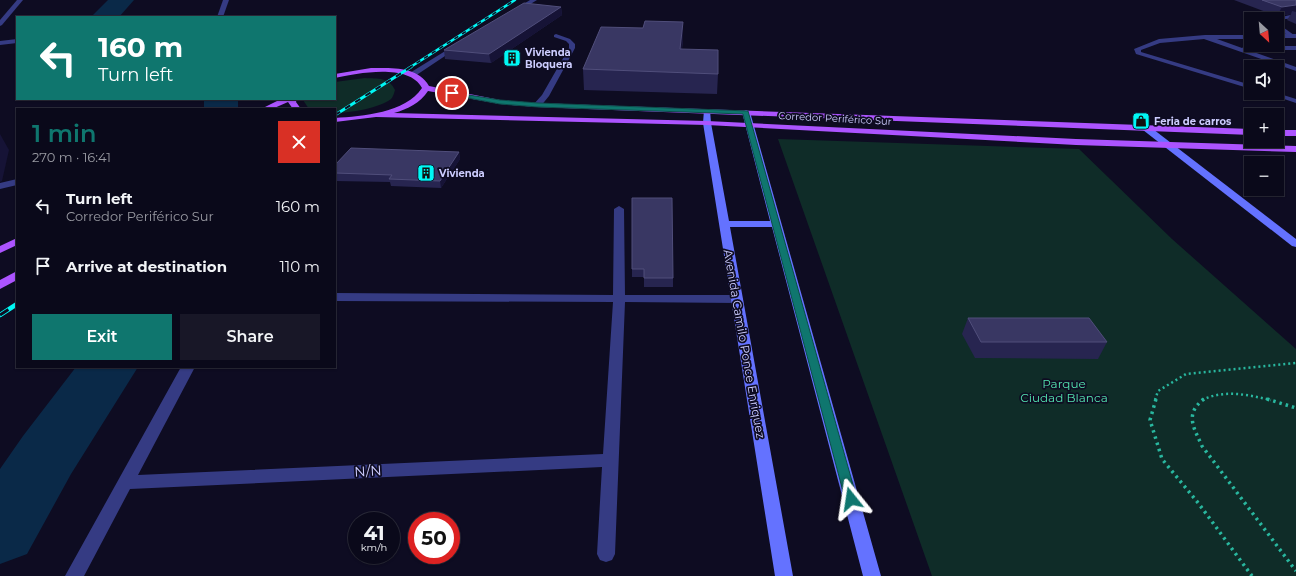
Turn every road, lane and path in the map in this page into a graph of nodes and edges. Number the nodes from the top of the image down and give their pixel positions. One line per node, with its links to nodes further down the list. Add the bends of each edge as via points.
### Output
1 (20, 0): 8 (street)
2 (226, 0): 4 (street)
3 (534, 0): 5 (street)
4 (220, 16)
5 (506, 16)
6 (1295, 16): 7 (street)
7 (1284, 18)
8 (0, 24)
9 (1284, 30): 11 (street)
10 (556, 36): 31 (street, via 568,40 572,48)
11 (1294, 36)
12 (1205, 37): 13 (street); 17 (street); 26 (street, via 1159,41 1137,49 1138,53)
13 (1244, 37)
14 (16, 41): 16 (street)
15 (466, 41): 24 (street)
16 (0, 43)
17 (1236, 48): 18 (street); 19 (street)
18 (1296, 48)
19 (1269, 60)
20 (1284, 60): 21 (street)
21 (1296, 60)
22 (1284, 65): 23 (street)
23 (1296, 69)
24 (412, 74): 25 (main road, via 373,70); 27 (main road, via 422,79)
25 (336, 76)
26 (1244, 85)
27 (426, 88): 31 (main road, Corredor Periférico Sur, via 500,102); 33 (main road, via 419,98 411,103)
28 (1284, 97): 30 (street)
29 (286, 100): 32 (main road)
30 (1296, 101)
31 (538, 105): 34 (main road, Corredor Periférico Sur)
32 (267, 108)
33 (373, 115): 34 (main road, Corredor Periférico Sur); 36 (main road)
34 (707, 117): 35 (main road, Corredor Periférico Sur); 35 (main road, Corredor Periférico Sur); 46 (main road, Avenida Camilo Ponce Enriquez)
35 (747, 119): 37 (main road, Corredor Periférico Sur); 41 (main road, Corredor Periférico Sur, via 1076,142); 47 (main road)
36 (336, 120)
37 (1146, 128): 38 (main road, Corredor Periférico Sur); 41 (main road)
38 (1244, 132)
39 (1284, 133): 40 (main road)
40 (1296, 134)
41 (1166, 144): 42 (main road, Corredor Periférico Sur); 49 (main road)
42 (1296, 149)
43 (16, 182): 44 (street)
44 (0, 186)
45 (620, 209): 54 (street)
46 (724, 224): 47 (main road); 55 (main road, Avenida Camilo Ponce Enriquez)
47 (775, 224): 65 (main road)
48 (16, 242): 50 (main road)
49 (1296, 244)
50 (0, 250)
51 (16, 276): 52 (main road)
52 (0, 285)
53 (336, 297): 54 (street)
54 (619, 298): 55 (street); 59 (street)
55 (737, 299): 64 (main road, Avenida Camilo Ponce Enriquez)
56 (1296, 363): 66 (path, via 1186,374 1158,391 1150,420 1162,459)
57 (187, 368): 60 (street)
58 (1296, 408): 62 (path, via 1274,400 1227,393 1210,397 1198,404 1192,415 1193,429 1202,446)
59 (611, 460): 60 (street, N/N); 61 (street)
60 (126, 482): 63 (street)
61 (606, 554)
62 (1296, 572)
63 (74, 576)
64 (784, 576)
65 (872, 576)
66 (1252, 576)

